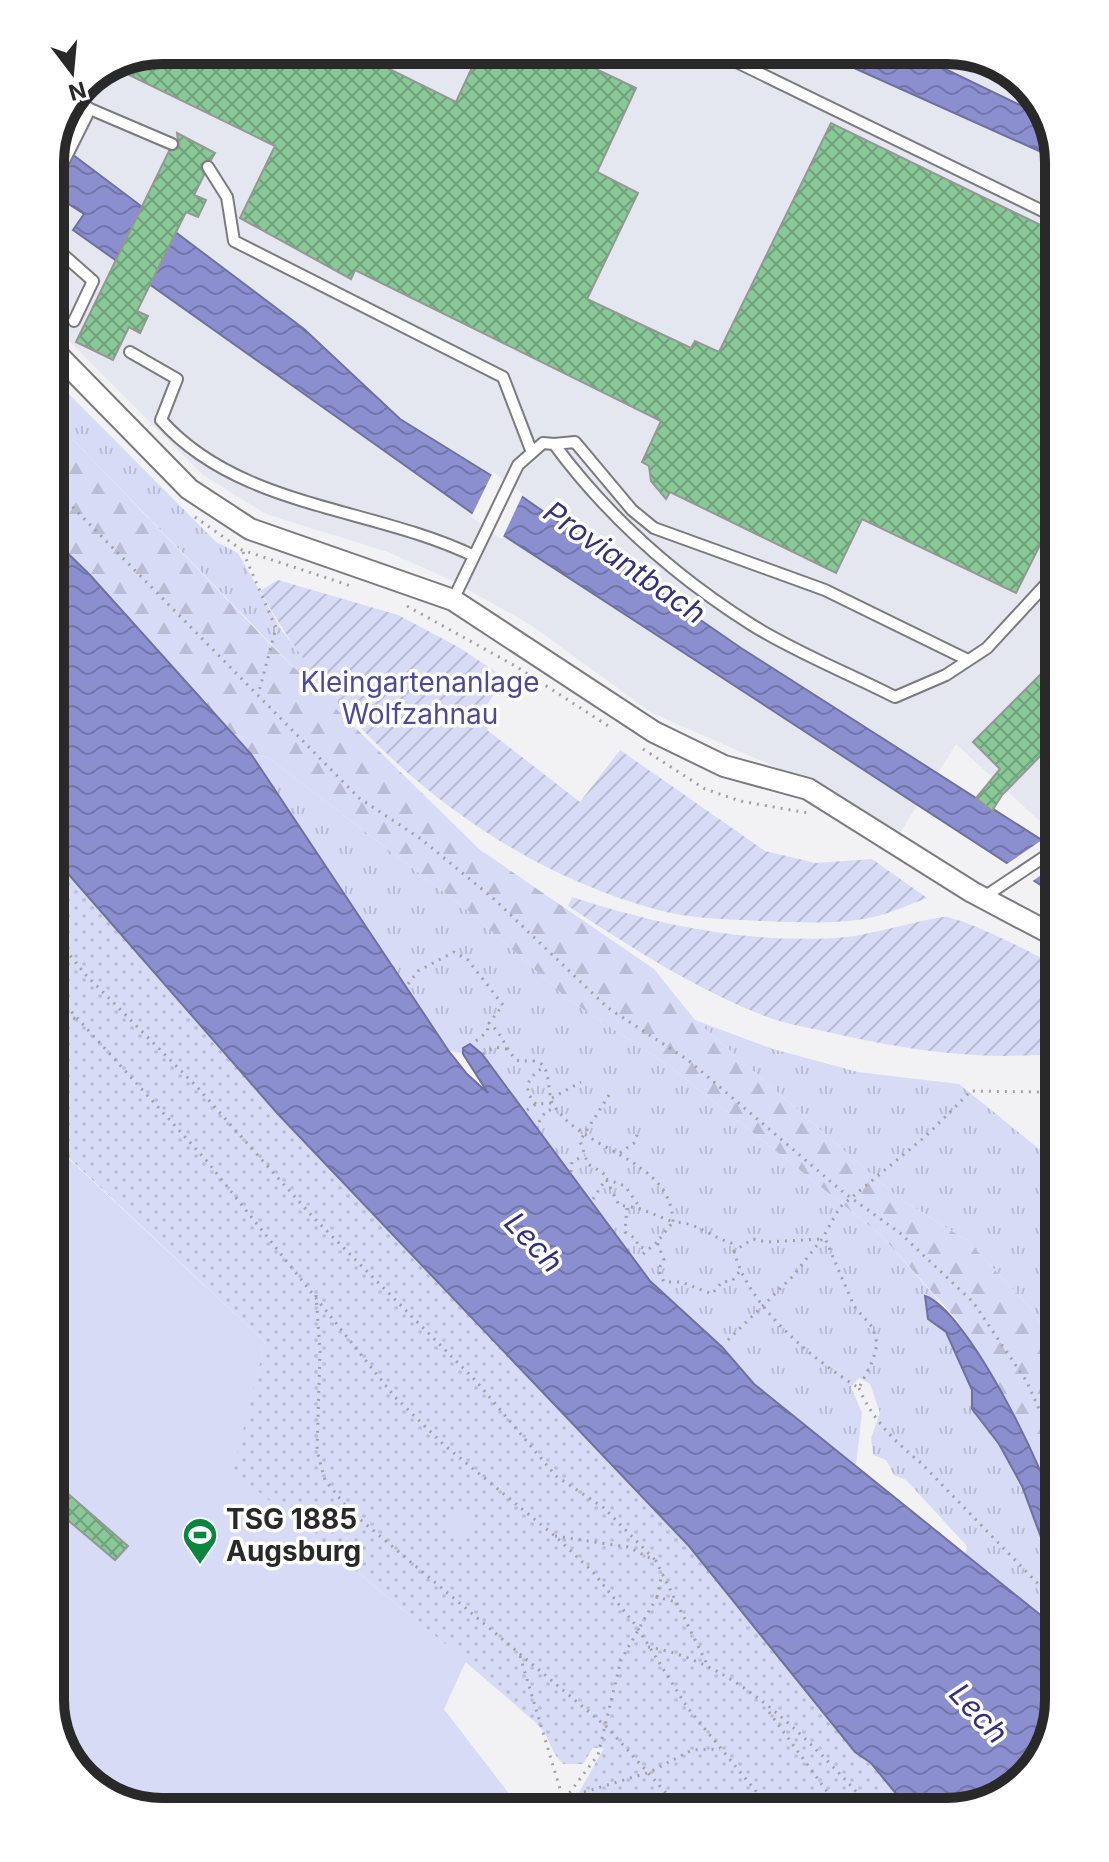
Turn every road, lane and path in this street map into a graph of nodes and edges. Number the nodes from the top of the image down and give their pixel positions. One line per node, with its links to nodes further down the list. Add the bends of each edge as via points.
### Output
1 (741, 64): 7 (lane)
2 (88, 112): 5 (lane)
3 (97, 112): 4 (lane)
4 (172, 144)
5 (64, 160)
6 (208, 167): 13 (lane, via 227,197 234,241 503,377)
7 (1045, 212)
8 (64, 255): 9 (lane, via 93,281)
9 (74, 321)
10 (130, 352): 17 (lane, via 177,379 161,420 201,458 260,486)
11 (64, 361): 20 (street, via 189,489 250,529)
12 (554, 444): 13 (lane); 22 (lane, via 575,442 632,510 654,528 825,590); 22 (lane, via 644,545 755,627 895,697)
13 (531, 450): 17 (lane, via 518,465)
14 (64, 498): 23 (path)
15 (189, 510): 16 (path)
16 (242, 550): 19 (path); 23 (path, via 276,628)
17 (477, 550): 20 (lane)
18 (1045, 585): 22 (lane, via 987,648)
19 (354, 587)
20 (453, 600): 28 (street, via 665,738 724,766 808,789)
21 (407, 606): 24 (path, via 517,667)
22 (968, 660)
23 (258, 695): 54 (path, via 359,798 421,839 608,1008 688,1060)
24 (617, 732)
25 (642, 749): 26 (path, via 705,789)
26 (816, 815)
27 (1045, 857): 28 (lane)
28 (983, 898): 29 (street)
29 (1045, 931)
30 (64, 948): 71 (path, via 312,1216 476,1381 556,1476 604,1508)
31 (408, 984): 35 (path, via 418,971 454,952 468,960 503,1005)
32 (64, 1003): 34 (path)
33 (64, 1016): 34 (path)
34 (79, 1020): 65 (path, via 206,1160)
35 (489, 1023): 36 (path); 37 (path)
36 (476, 1041)
37 (507, 1049): 38 (path, via 495,1047); 39 (path, via 516,1060)
38 (483, 1054)
39 (544, 1067): 43 (path); 44 (path, via 530,1075 527,1086)
40 (581, 1082): 43 (path)
41 (1045, 1091): 54 (path, via 971,1091)
42 (609, 1095): 49 (path)
43 (552, 1100): 44 (path); 45 (path)
44 (536, 1104): 46 (path)
45 (557, 1108): 47 (path, via 546,1111); 49 (path)
46 (527, 1110)
47 (539, 1122)
48 (639, 1130): 50 (path, via 634,1143)
49 (583, 1132): 50 (path); 51 (path)
50 (620, 1153): 58 (path, via 668,1194)
51 (585, 1155): 52 (path, via 572,1162); 53 (path)
52 (571, 1172)
53 (606, 1179): 55 (path); 56 (path, via 619,1205); 57 (path, via 625,1186)
54 (851, 1198): 59 (path); 69 (path, via 900,1233 973,1302 1027,1382)
55 (593, 1199)
56 (627, 1208): 57 (path); 61 (path, via 625,1232)
57 (641, 1209): 58 (path)
58 (673, 1222): 60 (path); 62 (path, via 702,1227 731,1243)
59 (823, 1238): 62 (path, via 753,1239); 66 (path); 68 (path, via 877,1344)
60 (657, 1242): 61 (path); 64 (path, via 664,1282 681,1282 712,1294)
61 (649, 1250): 63 (path)
62 (734, 1251): 64 (path)
63 (643, 1254)
64 (740, 1271): 66 (path)
65 (316, 1295): 70 (path, via 394,1396 443,1444); 78 (path, via 316,1441 325,1480 349,1510)
66 (763, 1303): 67 (path); 68 (path, via 801,1347)
67 (728, 1340)
68 (859, 1388): 73 (path, via 870,1415)
69 (1045, 1422)
70 (555, 1536): 71 (path, via 628,1547); 76 (path, via 593,1572)
71 (656, 1561): 72 (path)
72 (662, 1572): 74 (path); 75 (path)
73 (1045, 1591)
74 (657, 1597): 75 (path); 76 (path)
75 (676, 1602): 79 (path)
76 (637, 1627): 77 (path); 81 (path, via 621,1660)
77 (648, 1647): 79 (path); 82 (path)
78 (520, 1656): 81 (path); 85 (path)
79 (707, 1664): 80 (path)
80 (765, 1706): 88 (path); 89 (path)
81 (608, 1728): 83 (path); 84 (path, via 598,1755)
82 (722, 1749): 83 (path, via 692,1750); 87 (path)
83 (650, 1772): 84 (path); 86 (path)
84 (568, 1797)
85 (563, 1798)
86 (671, 1798)
87 (762, 1798)
88 (832, 1798)
89 (861, 1798)

